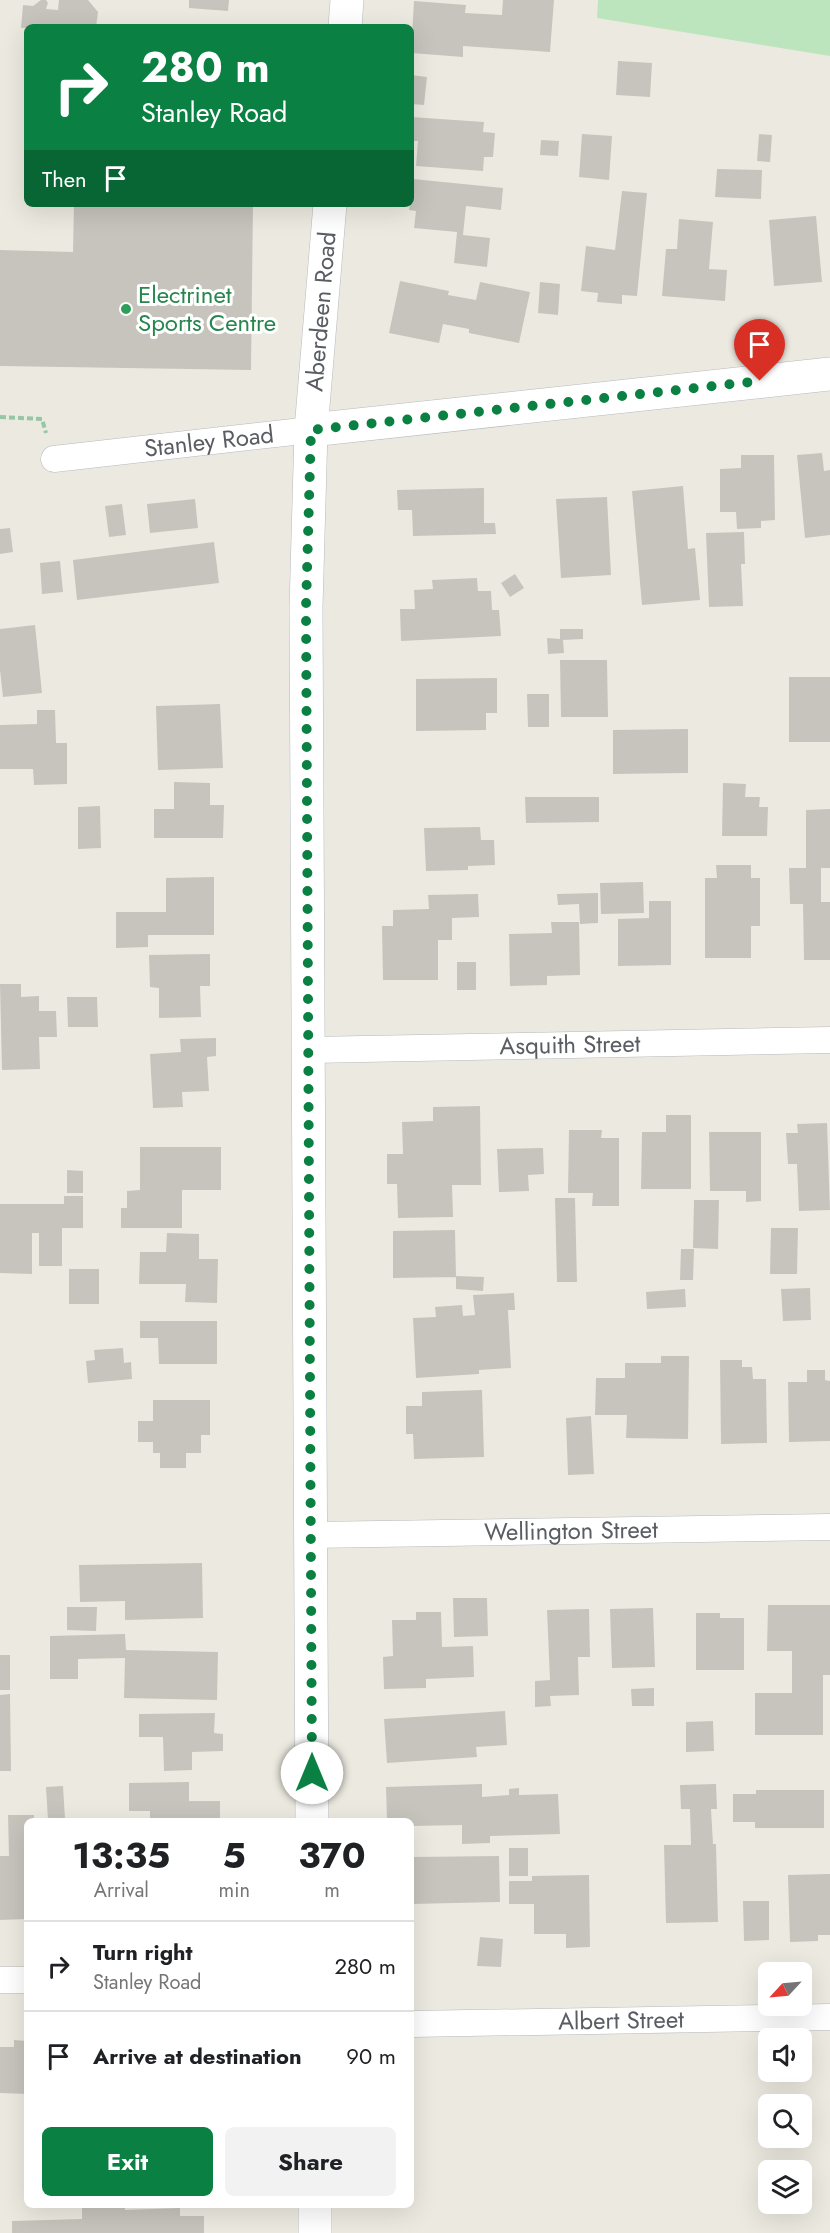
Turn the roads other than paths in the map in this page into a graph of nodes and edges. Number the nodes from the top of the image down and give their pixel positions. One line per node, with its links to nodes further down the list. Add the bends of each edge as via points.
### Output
1 (347, 0): 2 (street)
2 (345, 24)
3 (330, 207): 5 (street, Aberdeen Road)
4 (830, 374): 5 (street, Stanley Road)
5 (311, 430): 6 (street, Stanley Road); 8 (street, Aberdeen Road, via 306,608)
6 (54, 459)
7 (830, 1040): 8 (street, Asquith Street)
8 (310, 1050): 10 (street, Aberdeen Road)
9 (830, 1527): 10 (street, Wellington Street)
10 (311, 1535): 11 (street, Aberdeen Road)
11 (312, 1818)
12 (0, 1980): 13 (street)
13 (24, 1980)
14 (830, 2017): 15 (street, Albert Street)
15 (414, 2024)
16 (315, 2208): 17 (street)
17 (315, 2233)

